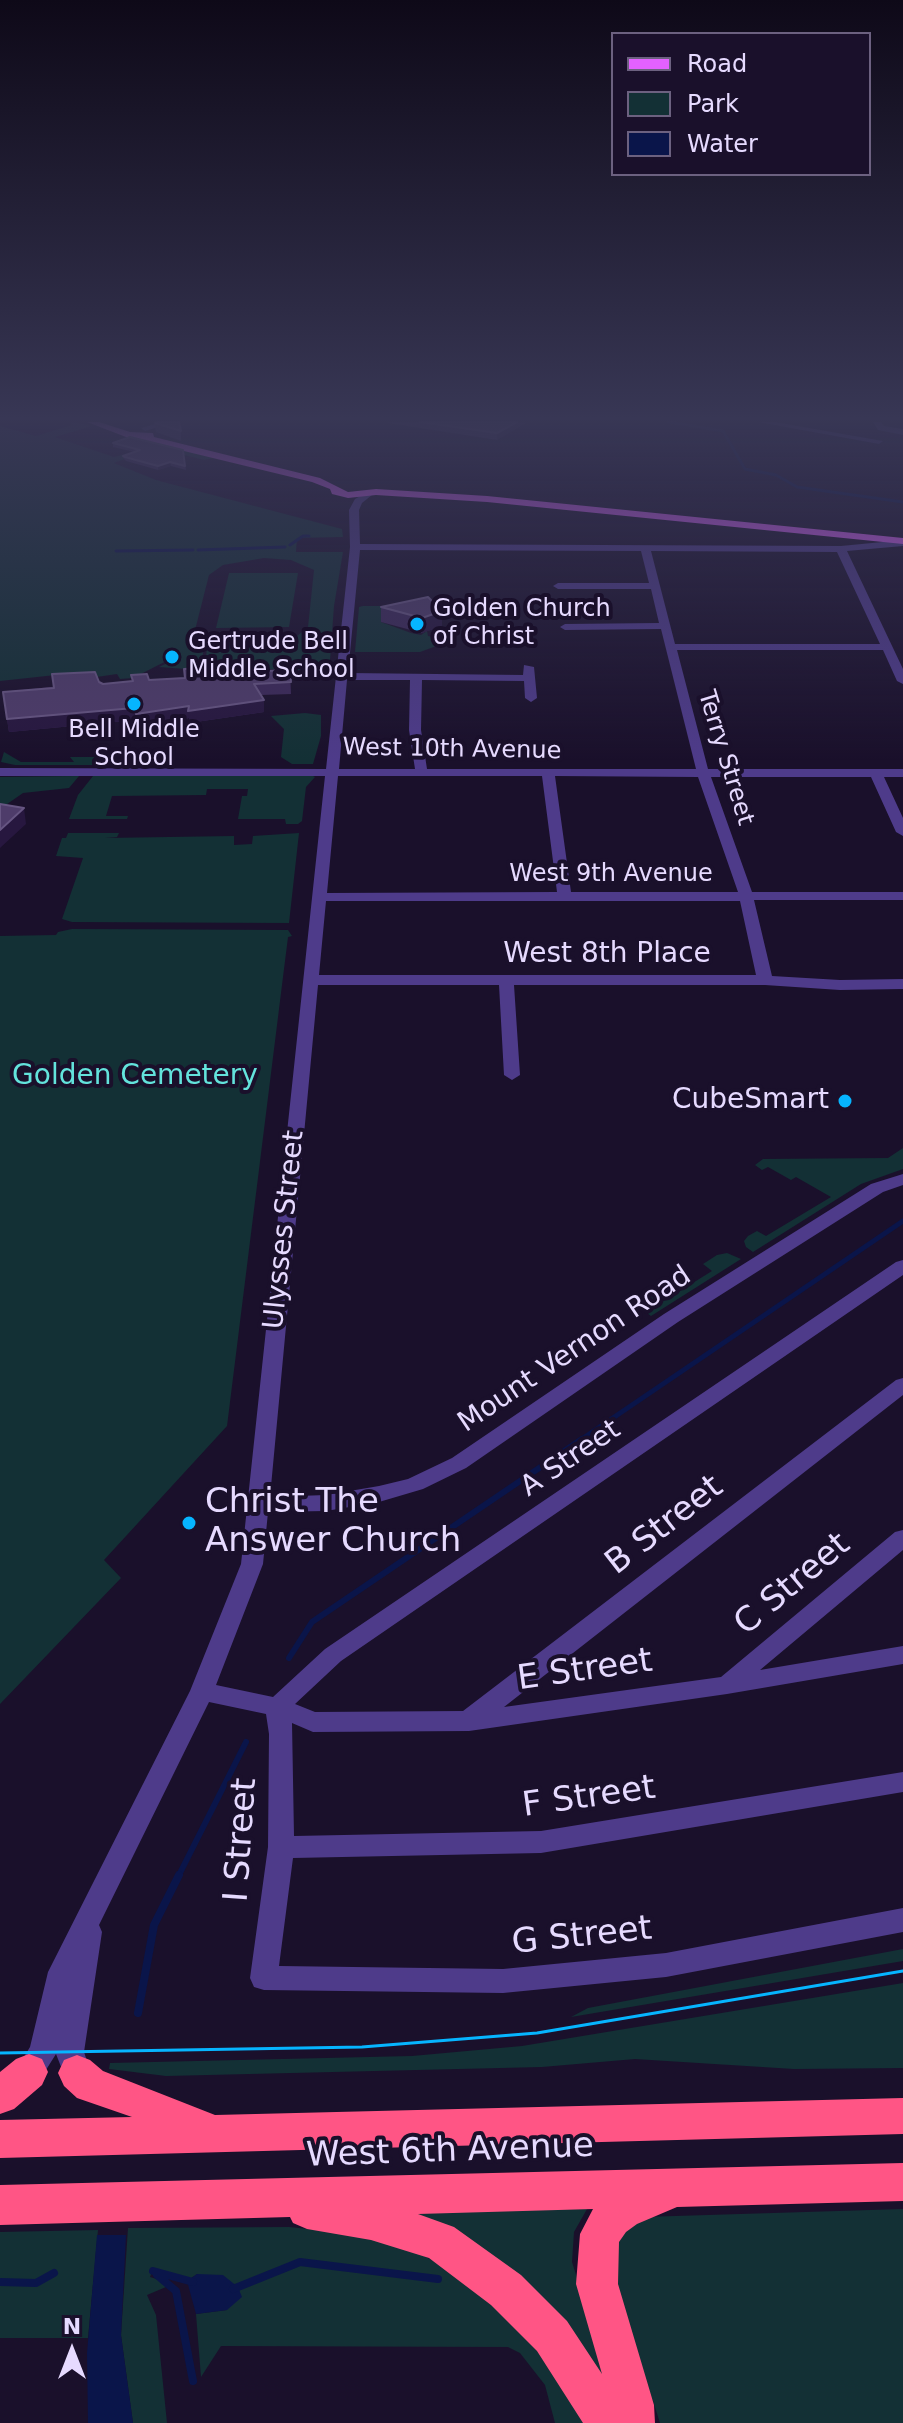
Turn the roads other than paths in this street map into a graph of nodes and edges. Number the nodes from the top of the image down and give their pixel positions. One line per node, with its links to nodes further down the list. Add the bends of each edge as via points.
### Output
1 (355, 535): 4 (street, Ulysses Street)
2 (835, 535): 3 (main road)
3 (903, 542): 6 (street)
4 (355, 547): 5 (street); 13 (street, Ulysses Street)
5 (645, 547): 6 (street); 8 (street, Terry Street)
6 (841, 549): 12 (street)
7 (558, 586): 8 (street)
8 (655, 586): 9 (street, Terry Street)
9 (666, 626): 10 (street); 11 (street, Terry Street)
10 (565, 627)
11 (671, 647): 12 (street); 20 (street, Terry Street)
12 (886, 647): 15 (street)
13 (346, 677): 14 (street); 17 (street, Ulysses Street)
14 (416, 678): 16 (street, via 528,672); 23 (street, via 415,730)
15 (903, 681)
16 (531, 698)
17 (331, 771): 18 (street, West 10th Avenue); 23 (street, West 10th Avenue); 27 (street, Ulysses Street)
18 (0, 772)
19 (548, 773): 20 (street, West 10th Avenue); 23 (street, West 10th Avenue); 28 (street)
20 (703, 773): 21 (street, West 10th Avenue); 25 (street, Terry Street)
21 (876, 773): 22 (street, West 10th Avenue); 24 (street)
22 (903, 773)
23 (422, 774)
24 (903, 832)
25 (746, 896): 26 (street, West 9th Avenue); 28 (street, West 9th Avenue); 30 (street, Terry Street)
26 (903, 896)
27 (318, 897): 28 (street, West 9th Avenue); 29 (street, Ulysses Street)
28 (565, 897)
29 (310, 980): 31 (street, West 8th Place); 37 (street, Ulysses Street)
30 (765, 980): 31 (street, West 8th Place); 32 (street, West 8th Place)
31 (506, 981): 33 (street)
32 (903, 984)
33 (512, 1075)
34 (903, 1179): 37 (street, Mount Vernon Road, via 877,1188 671,1318 459,1463 379,1494 326,1503)
35 (903, 1266): 42 (street, A Street, via 333,1655)
36 (903, 1385): 43 (street, B Street)
37 (257, 1505): 41 (street, Ulysses Street, via 252,1564)
38 (903, 1538): 40 (street, C Street)
39 (903, 1655): 40 (street, E Street)
40 (727, 1685): 43 (street, E Street)
41 (202, 1691): 42 (street, E Street); 46 (street, Ulysses Street)
42 (277, 1707): 43 (street, E Street, via 313,1722); 45 (street, I Street)
43 (469, 1721)
44 (903, 1782): 45 (street, F Street, via 541,1842)
45 (281, 1847): 48 (street, I Street)
46 (92, 1918): 49 (street, Ulysses Street, via 62,1972 43,2052); 50 (street, Ulysses Street, via 70,2052)
47 (903, 1920): 48 (street, G Street, via 666,1965 503,1981)
48 (264, 1978)
49 (29, 2072): 51 (highway)
50 (77, 2073): 53 (highway, via 91,2085)
51 (0, 2096)
52 (897, 2115): 53 (highway, West 6th Avenue)
53 (212, 2133): 54 (highway, West 6th Avenue)
54 (0, 2139)
55 (903, 2182): 56 (highway, West 6th Avenue)
56 (693, 2186): 57 (highway, West 6th Avenue); 60 (highway, via 625,2208 600,2234 597,2284)
57 (253, 2199): 58 (highway, West 6th Avenue); 59 (highway, via 371,2220 440,2241 506,2290 552,2336)
58 (0, 2205)
59 (608, 2423)
60 (633, 2423)

